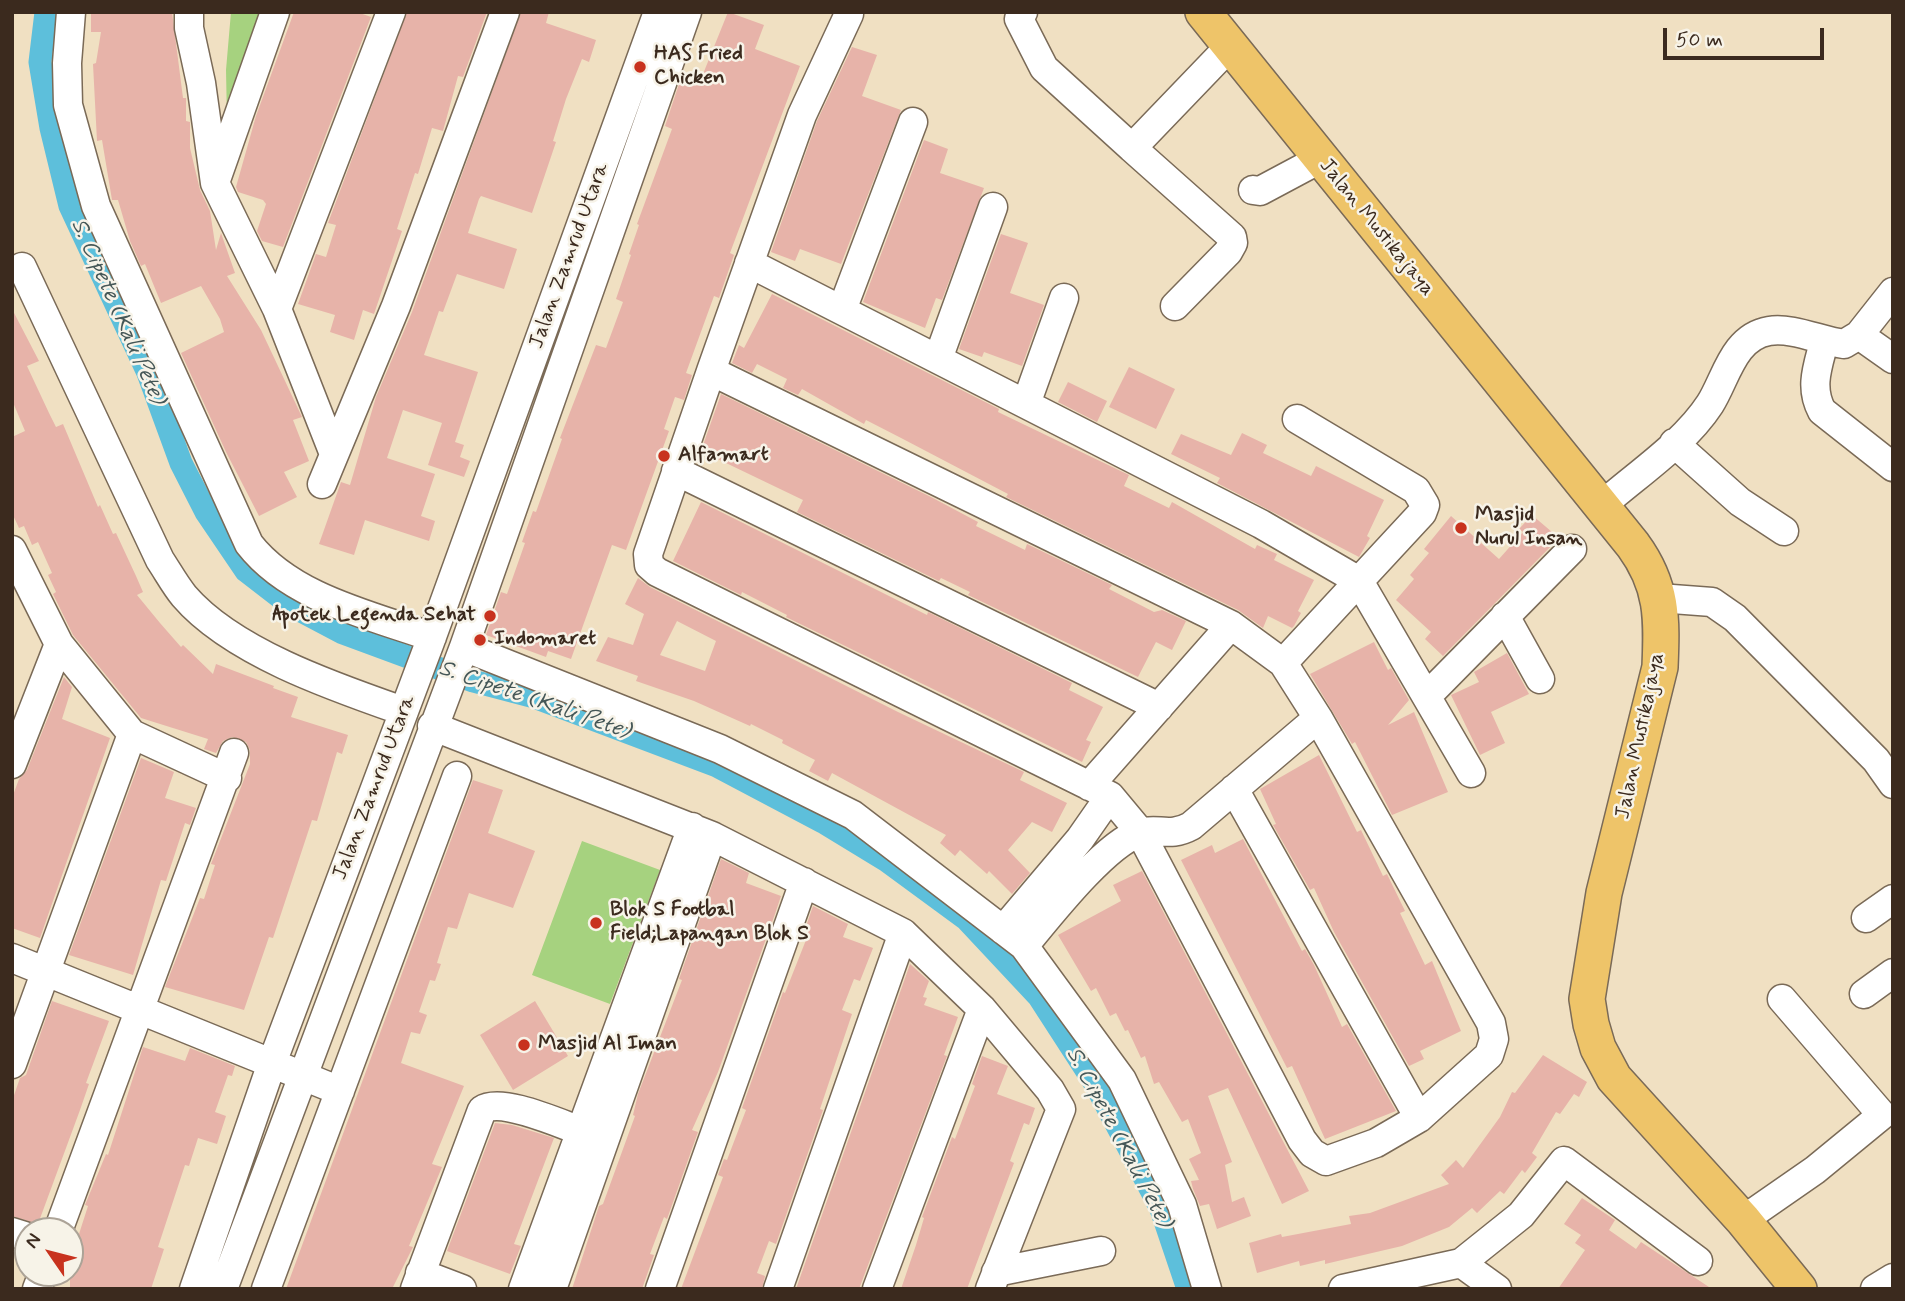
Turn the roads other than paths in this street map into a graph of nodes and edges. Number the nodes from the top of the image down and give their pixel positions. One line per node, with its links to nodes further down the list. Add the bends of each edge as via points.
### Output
1 (71, 12): 45 (street, via 68,105 96,206 249,544 274,571 303,587)
2 (189, 12): 15 (street)
3 (275, 12): 15 (street)
4 (391, 12): 23 (street)
5 (505, 12): 33 (street, via 396,306)
6 (658, 12): 45 (street, Jalan Zamrud Utara)
7 (687, 12): 47 (street, Jalan Zamrud Utara)
8 (1023, 12): 13 (street, via 1019,19 1044,68)
9 (1203, 12): 11 (main road, Jalan Mustikajaya)
10 (849, 14): 18 (street, via 802,115)
11 (1230, 46): 13 (street); 14 (main road, Jalan Mustikajaya)
12 (913, 122): 24 (street)
13 (1132, 148): 22 (street, via 1232,237 1228,252)
14 (1320, 159): 16 (street); 37 (main road, Jalan Mustikajaya)
15 (215, 183): 23 (street)
16 (1253, 191)
17 (993, 207): 27 (street)
18 (749, 263): 24 (street); 29 (street)
19 (22, 267): 52 (street, via 160,560 184,596 231,637 261,653)
20 (1893, 292): 25 (street)
21 (1064, 298): 30 (street)
22 (1175, 306)
23 (277, 309): 33 (street)
24 (842, 310): 27 (street)
25 (1859, 335): 26 (street, via 1844,344); 28 (street)
26 (1824, 342): 32 (street, via 1769,331 1748,342 1728,364 1712,402); 34 (street, via 1814,382 1822,411)
27 (938, 359): 30 (street)
28 (1893, 359)
29 (711, 371): 35 (street); 44 (street)
30 (1026, 404): 41 (street, via 1261,524)
31 (1297, 419): 41 (street, via 1416,490 1423,499 1422,513)
32 (1674, 443): 37 (street); 38 (street, via 1740,502)
33 (334, 454): 36 (street)
34 (1893, 467)
35 (676, 471): 51 (street); 61 (street, via 648,554 649,565 657,572)
36 (323, 484)
37 (1600, 507): 42 (main road, Jalan Mustikajaya, via 1646,562)
38 (1784, 531)
39 (1572, 549): 43 (street)
40 (12, 551): 46 (street)
41 (1359, 581): 48 (street); 50 (street)
42 (1659, 598): 59 (street, via 1712,602 1735,618 1876,760); 83 (main road, Jalan Mustikajaya, via 1660,667 1604,893 1587,999 1598,1048 1614,1078)
43 (1505, 616): 49 (street); 50 (street)
44 (1231, 625): 48 (street); 51 (street)
45 (431, 640): 52 (street, Jalan Zamrud Utara)
46 (59, 644): 55 (street); 56 (street)
47 (462, 653): 54 (street, Jalan Zamrud Utara); 68 (street, via 720,749 853,815)
48 (1283, 663): 53 (street)
49 (1540, 680)
50 (1427, 696): 57 (street)
51 (1159, 707): 61 (street)
52 (404, 709): 76 (street, Jalan Zamrud Utara)
53 (1318, 718): 60 (street); 80 (street, via 1491,1023 1494,1040 1489,1055)
54 (434, 722): 62 (street); 78 (street, Jalan Zamrud Utara)
55 (132, 734): 70 (street); 75 (street, via 230,765)
56 (15, 748)
57 (1471, 773)
58 (457, 776): 79 (street)
59 (1893, 785)
60 (1234, 789): 63 (street, via 1178,833); 80 (street)
61 (1100, 791): 63 (street); 68 (street, via 1080,839)
62 (702, 831): 64 (street); 81 (street); 96 (street)
63 (1140, 832): 68 (street, via 1108,853); 80 (street, via 1312,1153 1326,1161 1377,1143)
64 (804, 882): 67 (street); 97 (street)
65 (1893, 899): 66 (street)
66 (1866, 918)
67 (903, 933): 74 (street); 98 (street)
68 (1013, 938): 100 (street, via 1122,1080 1182,1205)
69 (12, 958): 70 (street)
70 (46, 972): 75 (street); 77 (street)
71 (1893, 973): 72 (street)
72 (1864, 994)
73 (1782, 999): 83 (street, via 1882,1115 1815,1170)
74 (982, 1009): 89 (street, via 1061,1109); 99 (street)
75 (140, 1010): 76 (street); 82 (street)
76 (272, 1063): 78 (street); 91 (street, Jalan Zamrud Utara)
77 (12, 1064)
78 (301, 1075): 79 (street); 92 (street, Jalan Zamrud Utara)
79 (340, 1091): 93 (street)
80 (1419, 1118)
81 (581, 1131): 88 (street, via 504,1106 482,1110); 95 (street)
82 (63, 1217)
83 (1743, 1220): 103 (main road, Jalan Mustikajaya)
84 (1101, 1251): 89 (street)
85 (1698, 1261): 86 (street, via 1564,1161 1521,1214)
86 (1461, 1263): 90 (street); 102 (street)
87 (1893, 1278): 104 (street)
88 (417, 1281): 94 (street)
89 (993, 1281)
90 (1410, 1281): 101 (street)
91 (194, 1289)
92 (223, 1289)
93 (266, 1289)
94 (462, 1289)
95 (523, 1289)
96 (552, 1289)
97 (660, 1289)
98 (778, 1289)
99 (877, 1289)
100 (1207, 1289)
101 (1343, 1289)
102 (1497, 1289)
103 (1799, 1289)
104 (1875, 1289)

